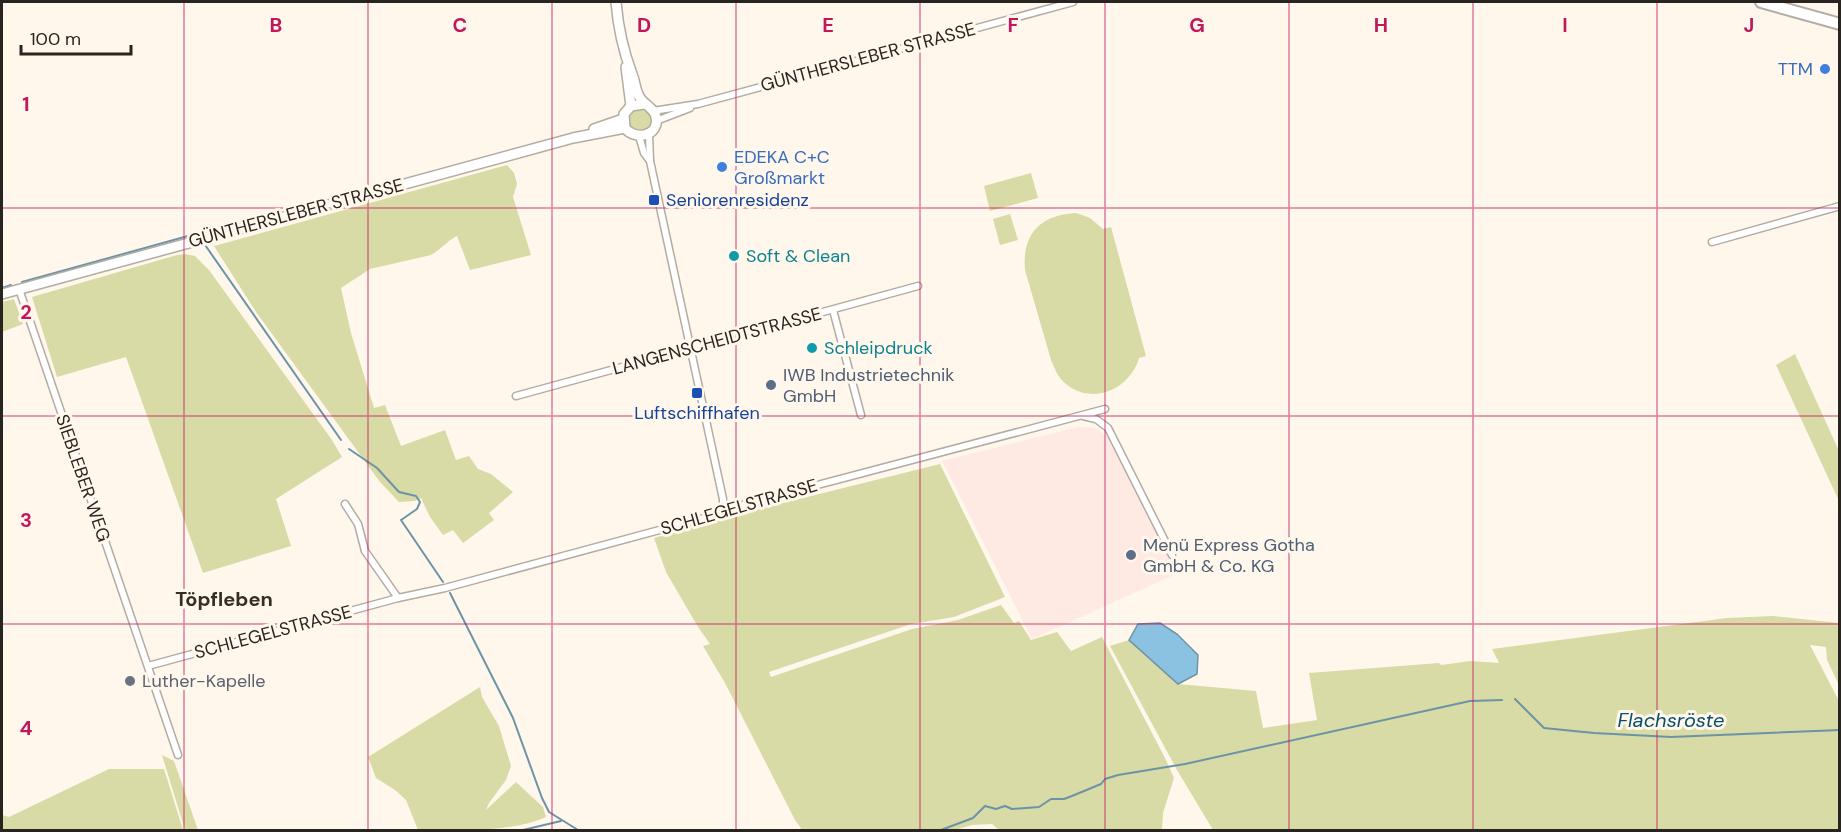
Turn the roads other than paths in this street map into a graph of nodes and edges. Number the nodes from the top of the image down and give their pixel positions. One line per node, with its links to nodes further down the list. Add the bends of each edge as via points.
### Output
1 (616, 2): 5 (main road)
2 (1073, 2): 7 (street, GÜNTHERSLEBER STRASSE)
3 (1761, 2): 4 (main road)
4 (1839, 24)
5 (627, 62): 6 (main road); 8 (main road)
6 (644, 104): 8 (main road); 9 (main road)
7 (698, 104): 9 (street, GÜNTHERSLEBER STRASSE); 10 (street, GÜNTHERSLEBER STRASSE)
8 (631, 106): 11 (main road, via 624,114)
9 (653, 111): 10 (main road)
10 (656, 121): 12 (main road)
11 (624, 123): 12 (main road, via 631,134); 16 (main road, GÜNTHERSLEBER STRASSE)
12 (644, 135): 19 (street, via 644,153 650,161)
13 (1839, 206): 14 (street)
14 (1712, 242)
15 (918, 286): 18 (street, LANGENSCHEIDTSTRASSE)
16 (19, 289): 17 (main road, GÜNTHERSLEBER STRASSE); 28 (street, SIEBLEBER WEG)
17 (2, 294)
18 (833, 310): 19 (street, LANGENSCHEIDTSTRASSE); 22 (street)
19 (691, 348): 20 (street, LANGENSCHEIDTSTRASSE); 25 (street)
20 (516, 396)
21 (1105, 409): 23 (street, SCHLEGELSTRASSE)
22 (861, 415)
23 (1080, 416): 25 (street, SCHLEGELSTRASSE); 26 (street, via 1096,419 1108,428)
24 (345, 504): 27 (street, via 358,524 365,551)
25 (723, 510): 27 (street, SCHLEGELSTRASSE)
26 (1172, 555)
27 (398, 598): 28 (street, SCHLEGELSTRASSE)
28 (148, 666): 29 (street, SIEBLEBER WEG)
29 (178, 755)

